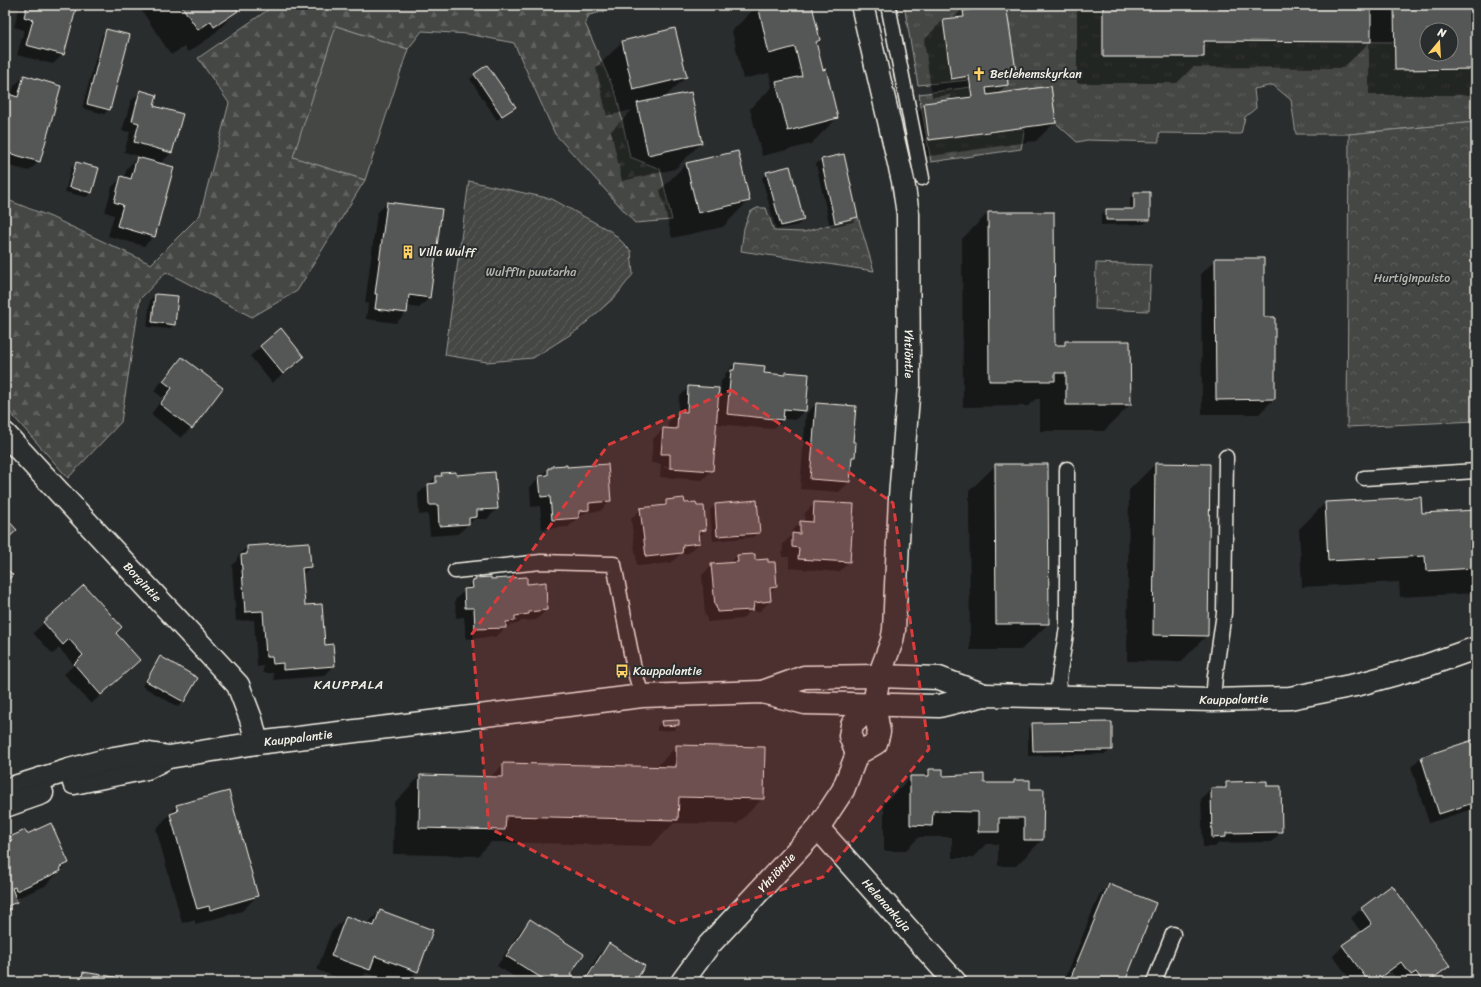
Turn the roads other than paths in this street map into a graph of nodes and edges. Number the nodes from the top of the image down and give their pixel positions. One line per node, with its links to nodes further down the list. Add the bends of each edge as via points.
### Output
1 (862, 5): 11 (street, Yhtiöntie, via 903,181 908,214 909,385 900,496 894,630)
2 (888, 5): 3 (lane)
3 (922, 178)
4 (5, 434): 18 (street, Borgintie, via 238,684)
5 (1226, 457): 16 (lane, via 1224,613)
6 (1067, 469): 15 (lane, via 1067,627)
7 (1476, 471): 8 (lane)
8 (1364, 478)
9 (455, 571): 13 (lane, via 541,562 614,564 634,669)
10 (1476, 648): 16 (street, Kauppalantie, via 1425,666 1360,684 1290,698)
11 (879, 676): 12 (street, Kauppalantie, via 804,677); 14 (street, Kauppalantie, via 939,678); 17 (street, Yhtiöntie)
12 (762, 692): 13 (street, Kauppalantie); 17 (street, Kauppalantie, via 805,703)
13 (642, 696): 18 (street, Kauppalantie)
14 (984, 696): 15 (street, Kauppalantie); 17 (street, Kauppalantie, via 939,706)
15 (1057, 697): 16 (street, Kauppalantie)
16 (1213, 700)
17 (874, 704): 22 (street, Yhtiöntie, via 878,732 876,743 857,754 843,790)
18 (257, 743): 19 (street, Kauppalantie)
19 (169, 756): 20 (street, Kauppalantie, via 143,753 114,758); 21 (street, Kauppalantie, via 147,768 72,783)
20 (5, 790)
21 (5, 806)
22 (818, 828): 24 (street, Yhtiöntie, via 709,945); 25 (street, Helenankuja)
23 (1173, 934): 26 (lane)
24 (682, 982)
25 (956, 982)
26 (1154, 982)

